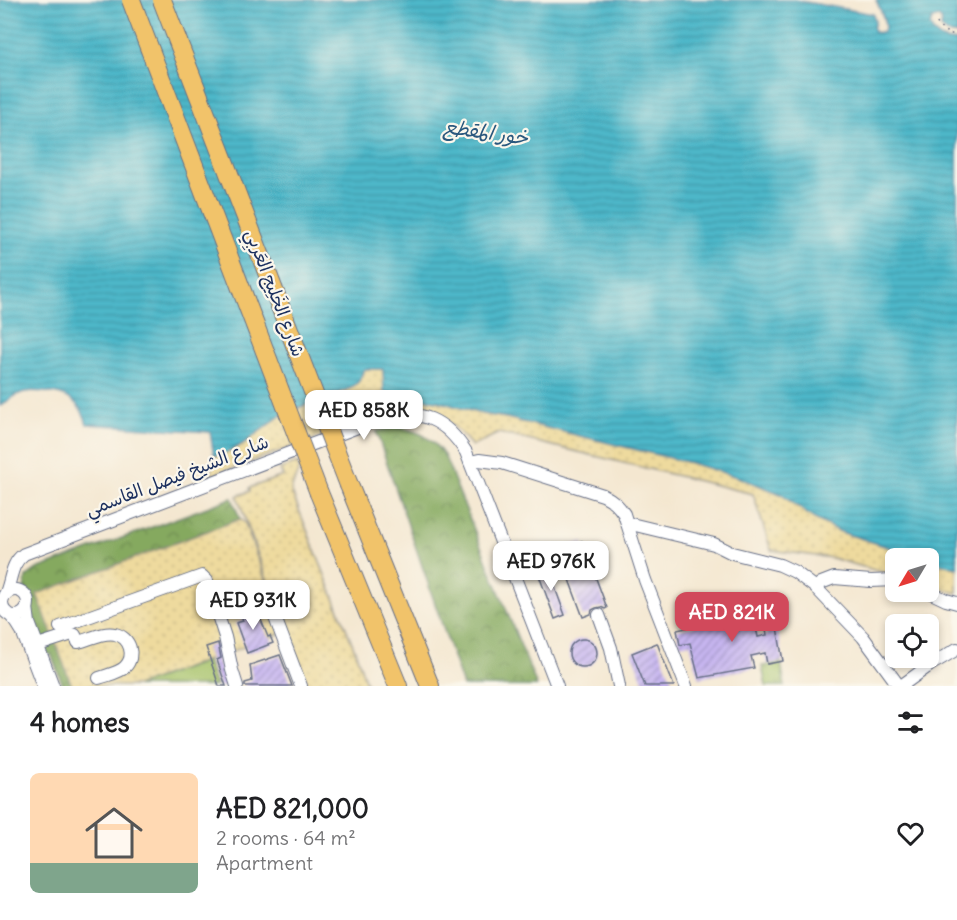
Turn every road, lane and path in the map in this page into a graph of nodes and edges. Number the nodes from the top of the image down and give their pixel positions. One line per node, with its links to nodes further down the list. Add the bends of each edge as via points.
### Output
1 (131, 0): 18 (highway, شارع الخَلِيج العَربِي, bridge, via 319,493)
2 (162, 0): 29 (highway, شارع الخَلِيج العَربِي, bridge)
3 (937, 23): 4 (path)
4 (957, 35)
5 (470, 462): 6 (street, via 502,463 603,495 619,506); 7 (street, شارع الشيخ فيصل القاسمي, via 457,437 445,426 430,418 398,414); 30 (street, شارع الشيخ فيصل القاسمي)
6 (627, 523): 9 (street, via 780,565); 32 (street)
7 (28, 552): 10 (street, via 18,571); 11 (street, via 15,563)
8 (885, 580): 9 (street, via 834,578)
9 (816, 588): 33 (street, via 867,642)
10 (22, 593): 11 (street, via 11,590); 14 (street)
11 (4, 595): 16 (street, via 2,606)
12 (939, 597): 13 (street)
13 (957, 603)
14 (27, 608): 16 (street, via 22,614); 20 (street)
15 (216, 610): 19 (street, via 206,580 200,576); 25 (street); 26 (street, via 255,598 267,602)
16 (10, 615): 23 (street, via 22,631)
17 (599, 615): 31 (street, via 615,660)
18 (374, 625): 27 (highway); 28 (highway, شارع الخَلِيج العَربِي)
19 (60, 627)
20 (38, 645): 22 (street, via 72,634 78,642 110,633 122,636 130,649 129,661 121,670); 24 (street)
21 (957, 649): 33 (street)
22 (99, 678)
23 (43, 686)
24 (53, 686)
25 (237, 686)
26 (301, 686)
27 (388, 686)
28 (398, 686)
29 (430, 686)
30 (557, 686)
31 (619, 686)
32 (686, 686)
33 (900, 686)

